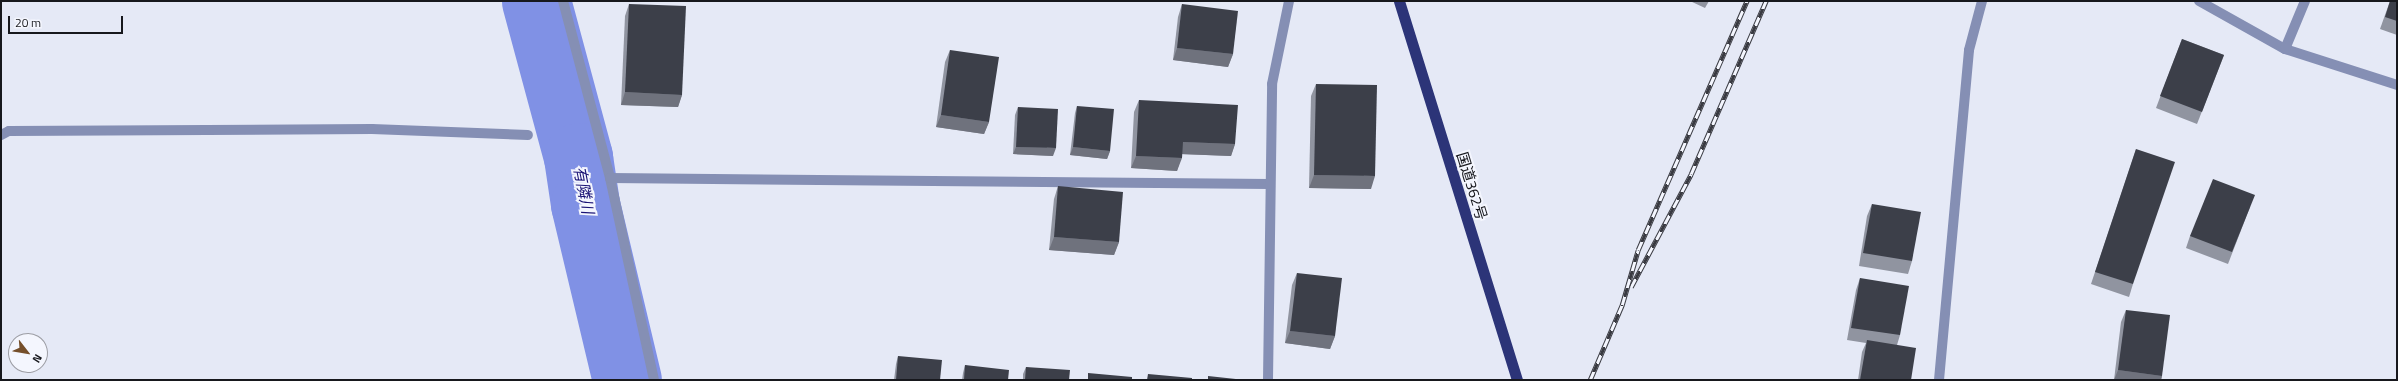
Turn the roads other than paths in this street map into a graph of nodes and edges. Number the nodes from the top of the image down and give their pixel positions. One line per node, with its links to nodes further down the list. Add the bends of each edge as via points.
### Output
1 (563, 1): 11 (street)
2 (1289, 1): 12 (street, via 1272,84)
3 (1399, 1): 15 (highway, 国道362号)
4 (1982, 1): 16 (street, via 1969,50)
5 (2199, 1): 7 (street)
6 (2305, 1): 7 (street)
7 (2285, 50): 8 (street)
8 (2397, 85)
9 (1, 134): 10 (street, via 9,131 372,129)
10 (528, 135)
11 (610, 178): 12 (street); 13 (street)
12 (1270, 184): 14 (street)
13 (654, 380)
14 (1268, 380)
15 (1517, 380)
16 (1939, 380)

